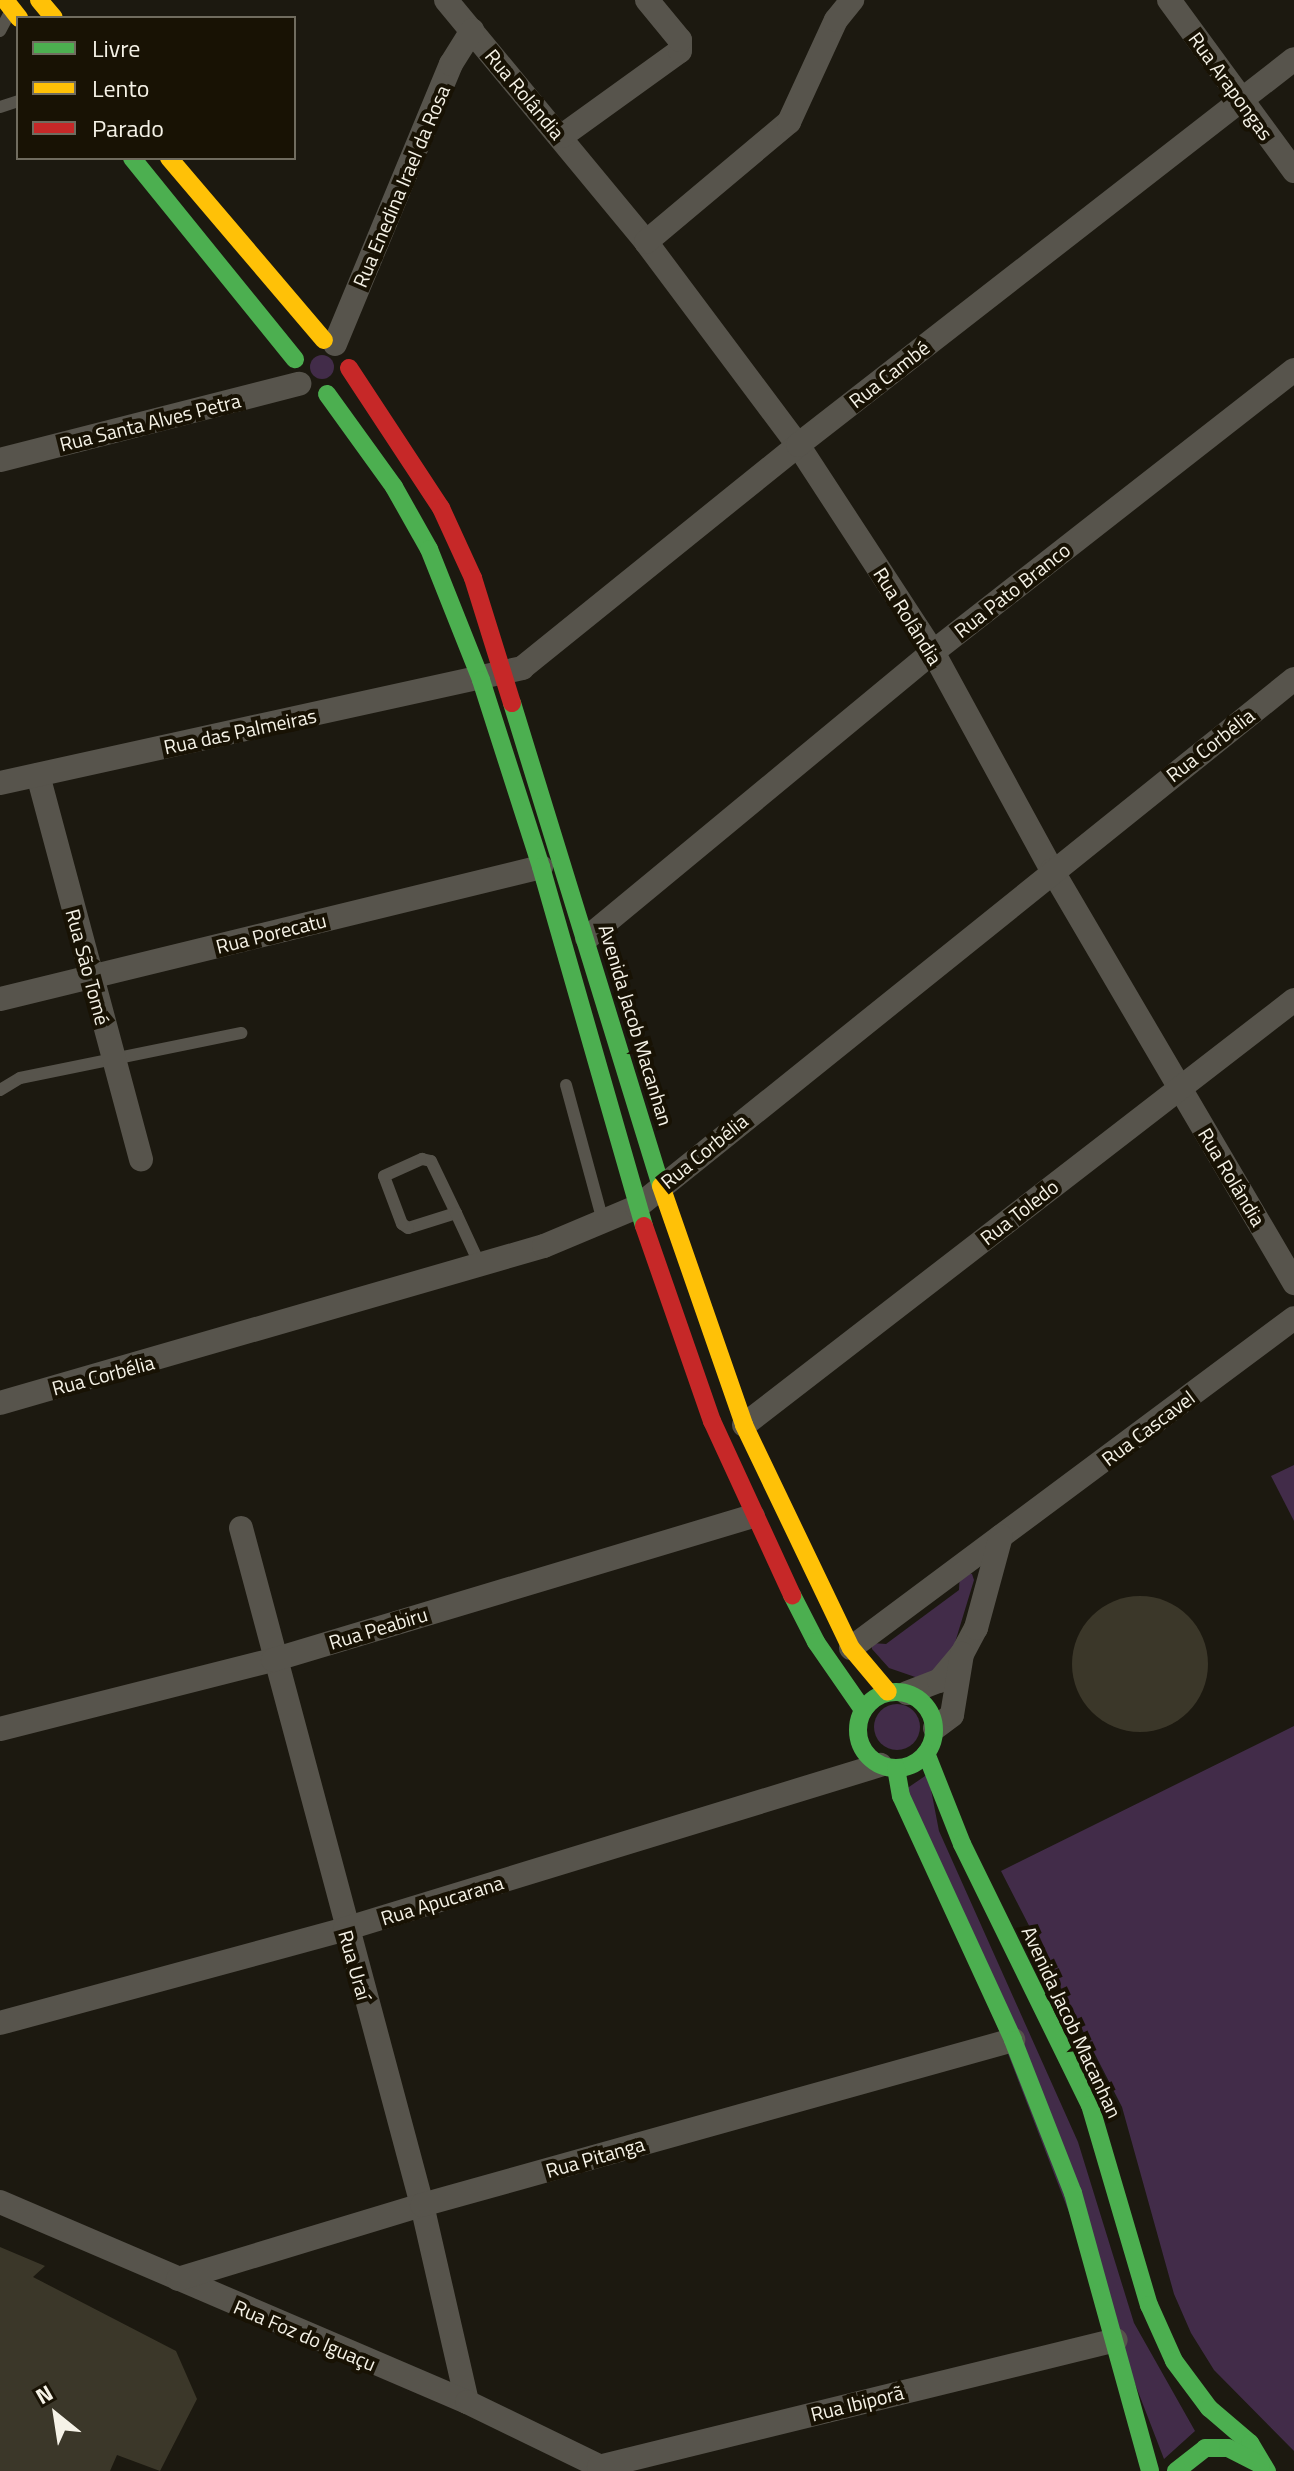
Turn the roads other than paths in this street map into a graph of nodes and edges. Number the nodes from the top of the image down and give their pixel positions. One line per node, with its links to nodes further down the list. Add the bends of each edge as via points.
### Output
1 (39, 0): 7 (main road)
2 (647, 0): 12 (street, via 680,40 680,51)
3 (852, 0): 16 (street, via 836,20 789,122)
4 (1169, 0): 11 (street, Rua Arapongas)
5 (449, 2): 8 (street, Rua Rolândia)
6 (12, 9): 9 (lane)
7 (52, 16)
8 (472, 30): 12 (street, Rua Rolândia); 17 (street, Rua Enedina Irael da Rosa, via 451,64)
9 (0, 31)
10 (1294, 59): 11 (street, Rua Cambé)
11 (1242, 101): 15 (street, Rua Arapongas); 23 (street, Rua Cambé)
12 (562, 136): 16 (street, Rua Rolândia)
13 (134, 160): 18 (main road)
14 (171, 160): 17 (main road)
15 (1294, 171)
16 (646, 242): 23 (street, Rua Rolândia)
17 (329, 342): 18 (main road, via 306,345); 19 (main road)
18 (295, 359): 21 (main road)
19 (349, 368): 22 (main road, via 345,381); 26 (main road, Avenida Jacob Macanhan, via 441,508 473,578)
20 (1294, 370): 25 (street, Rua Pato Branco)
21 (299, 384): 22 (main road, via 308,392); 24 (street, Rua Santa Alves Petra)
22 (327, 394): 28 (main road, via 394,487 429,549)
23 (798, 445): 25 (street, Rua Rolândia); 26 (street, Rua Cambé, via 522,668)
24 (0, 460)
25 (933, 652): 32 (street, Rua Rolândia); 33 (street, Rua Pato Branco)
26 (506, 674): 28 (street, Rua Cambé); 33 (main road, Avenida Jacob Macanhan)
27 (1294, 679): 32 (street, Rua Corbélia)
28 (481, 680): 29 (street, Rua das Palmeiras); 31 (main road)
29 (38, 775): 30 (street, Rua das Palmeiras); 34 (street, Rua São Tomé)
30 (0, 783)
31 (541, 867): 34 (street, Rua Porecatu); 44 (main road)
32 (1052, 870): 40 (street, Rua Rolândia); 43 (street, Rua Corbélia)
33 (587, 938): 43 (main road, Avenida Jacob Macanhan)
34 (89, 977): 35 (street, Rua Porecatu); 38 (street, Rua São Tomé)
35 (0, 999)
36 (1294, 1000): 40 (street, Rua Toledo)
37 (241, 1033): 38 (lane)
38 (114, 1058): 41 (lane, via 20,1078); 42 (street, Rua São Tomé)
39 (566, 1085): 46 (lane)
40 (1179, 1088): 48 (street, Rua Rolândia); 51 (street, Rua Toledo)
41 (0, 1090)
42 (141, 1159)
43 (661, 1185): 44 (street, Rua Corbélia); 51 (main road, Avenida Jacob Macanhan)
44 (637, 1207): 46 (street, Rua Corbélia); 52 (main road, via 712,1421)
45 (456, 1213): 45 (lane, via 431,1161 422,1159 384,1176 408,1228); 47 (lane)
46 (603, 1221): 47 (street, Rua Corbélia)
47 (480, 1265): 50 (street, Rua Corbélia)
48 (1294, 1283)
49 (1294, 1318): 54 (street, Rua Cascavel)
50 (0, 1403)
51 (744, 1425): 55 (main road, Avenida Jacob Macanhan)
52 (753, 1516): 57 (street, Rua Peabiru); 59 (main road, via 834,1674)
53 (241, 1528): 57 (street, Rua Uraí)
54 (1001, 1536): 55 (street, Rua Cascavel); 56 (street, via 976,1628)
55 (851, 1648): 58 (main road, Avenida Jacob Macanhan)
56 (962, 1654): 58 (street, via 939,1681); 60 (street, via 952,1715)
57 (273, 1660): 61 (street, Rua Peabiru); 64 (street, Rua Uraí)
58 (898, 1692): 59 (main road); 60 (main road, via 925,1704)
59 (863, 1710): 63 (main road, via 860,1745)
60 (935, 1728): 62 (main road)
61 (0, 1729)
62 (926, 1753): 63 (main road); 75 (main road, Avenida Jacob Macanhan, via 962,1844 1090,2105 1149,2305 1174,2361 1209,2408 1250,2443)
63 (888, 1766): 64 (street, Rua Apucarana); 66 (main road)
64 (345, 1929): 65 (street, Rua Apucarana); 68 (street, Rua Uraí)
65 (0, 2023)
66 (1013, 2040): 68 (street, Rua Pitanga); 70 (main road, via 1073,2193)
67 (0, 2202): 69 (street, Rua Foz do Iguaçu)
68 (422, 2205): 69 (street, Rua Pitanga); 71 (street, Rua Uraí)
69 (178, 2279): 71 (street, Rua Foz do Iguaçu)
70 (1116, 2340): 72 (street, Rua Ibiporã); 73 (main road)
71 (467, 2402): 72 (street, Rua Foz do Iguaçu)
72 (604, 2469)
73 (1150, 2471)
74 (1176, 2471): 75 (main road, via 1186,2458 1216,2448 1248,2455)
75 (1267, 2471)

